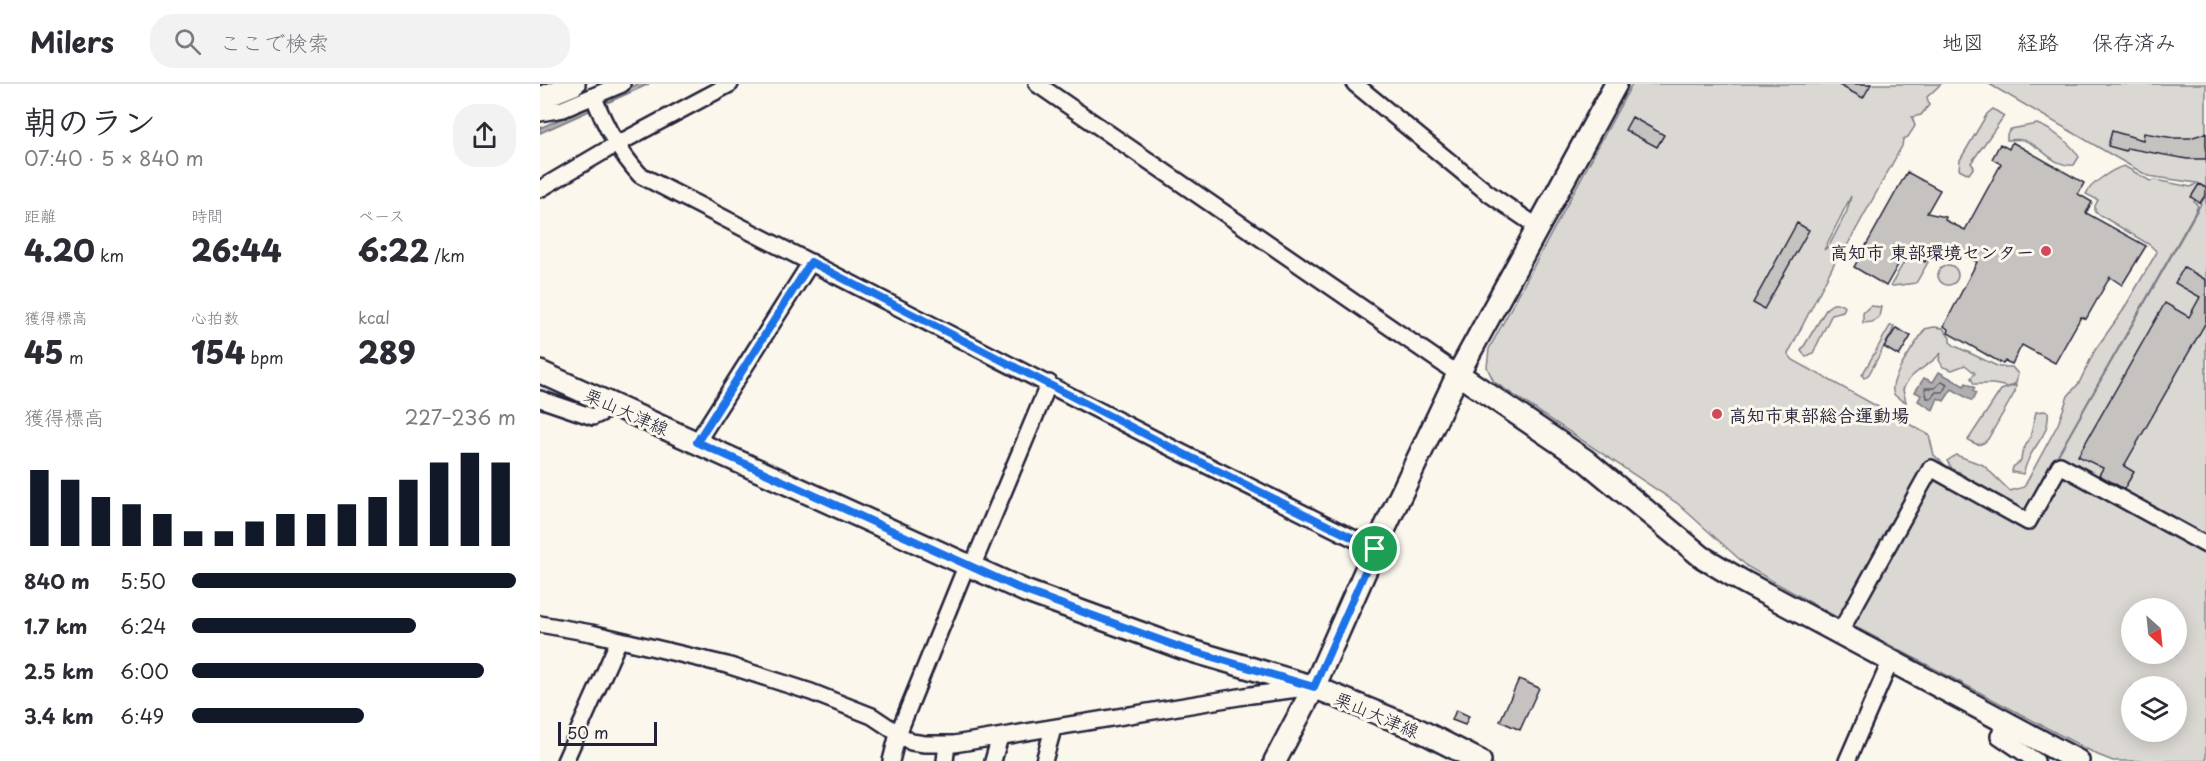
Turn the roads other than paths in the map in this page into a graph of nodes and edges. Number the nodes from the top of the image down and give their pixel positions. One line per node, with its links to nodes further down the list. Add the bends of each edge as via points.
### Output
1 (574, 84): 7 (street)
2 (622, 84): 8 (street)
3 (730, 84): 10 (street)
4 (1037, 84): 15 (street)
5 (1356, 84): 12 (street, via 1488,193)
6 (1616, 84): 12 (street)
7 (540, 98)
8 (597, 103): 9 (street); 10 (street)
9 (540, 113)
10 (618, 144): 11 (street); 13 (street, via 640,175)
11 (540, 189)
12 (1539, 225): 15 (street)
13 (811, 262): 16 (street); 19 (street)
14 (540, 372): 18 (street, 栗山大津線)
15 (1458, 374): 21 (street); 24 (street, via 1586,460 1702,556)
16 (1049, 383): 21 (street); 22 (street)
17 (540, 399): 18 (street, via 592,417)
18 (616, 406): 19 (street, 栗山大津線)
19 (697, 442): 22 (street, 栗山大津線)
20 (2206, 545): 24 (street, via 2060,465 2028,522 1931,468)
21 (1375, 549): 27 (street)
22 (969, 566): 27 (street, 栗山大津線, via 1025,591 1182,648); 30 (street)
23 (540, 624): 25 (street)
24 (1840, 632): 26 (street)
25 (620, 640): 30 (street, via 727,665 811,692 872,716); 33 (street)
26 (1891, 660): 28 (street); 40 (street)
27 (1314, 687): 29 (street); 38 (street); 39 (street, 栗山大津線)
28 (2009, 723): 41 (street, via 1999,736); 42 (street)
29 (1053, 729): 31 (street); 37 (street)
30 (898, 734): 32 (street, via 911,742); 34 (street)
31 (1000, 737): 32 (street); 36 (street)
32 (947, 744): 35 (street)
33 (565, 761)
34 (891, 761)
35 (945, 761)
36 (993, 761)
37 (1044, 761)
38 (1275, 761)
39 (1480, 761)
40 (1847, 761)
41 (2036, 761)
42 (2078, 761)

